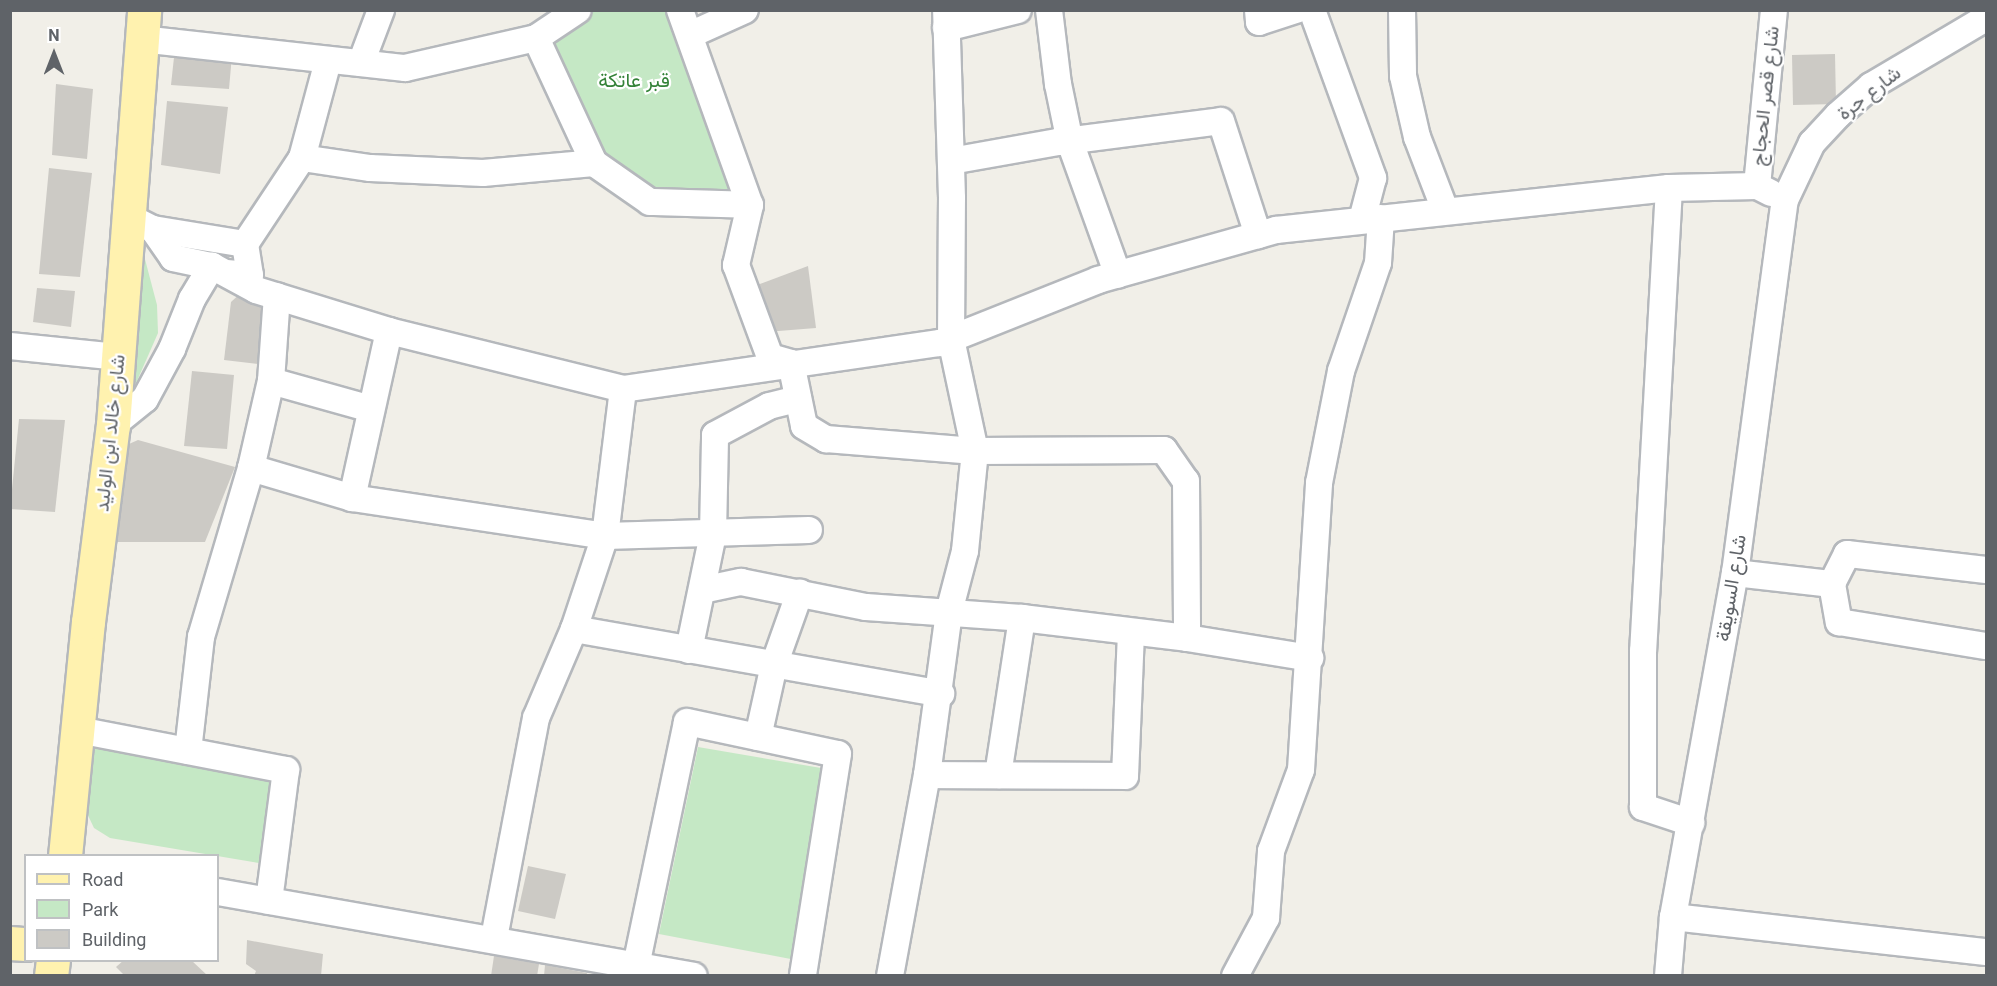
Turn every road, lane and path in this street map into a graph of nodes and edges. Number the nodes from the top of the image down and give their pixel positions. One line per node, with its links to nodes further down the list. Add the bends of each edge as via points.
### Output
1 (381, 10): 18 (street)
2 (578, 10): 16 (street)
3 (680, 10): 15 (street)
4 (745, 10): 15 (street)
5 (1018, 10): 13 (street)
6 (1050, 10): 19 (street, via 1058,84)
7 (1258, 10): 8 (street, via 1259,22)
8 (1295, 10)
9 (1312, 10): 28 (street, via 1373,178)
10 (1402, 10): 27 (street, via 1408,96 1417,137)
11 (1774, 10): 23 (street, شارع قصر الحجاج)
12 (1986, 18): 25 (street, شارع جرة, via 1871,86 1838,115 1812,143)
13 (946, 19): 21 (street)
14 (143, 25): 17 (street); 29 (main road, شارع خالد ابن الوليد)
15 (692, 34): 26 (street)
16 (536, 38): 18 (street, via 405,68); 22 (street)
17 (328, 61): 18 (street); 20 (street)
18 (361, 63)
19 (1070, 142): 21 (street); 30 (street, via 1221,121); 33 (street)
20 (302, 159): 22 (street, via 370,168 483,173); 31 (street)
21 (951, 161): 36 (street)
22 (594, 163): 26 (street, via 650,202)
23 (1757, 186): 24 (street); 25 (street, شارع قصر الحجاج)
24 (1670, 188): 27 (street); 71 (street, via 1643,651 1643,807)
25 (1785, 200): 52 (street, شارع السويقة)
26 (750, 205): 39 (street, via 736,265 770,357)
27 (1445, 210): 28 (street)
28 (1372, 219): 30 (street); 63 (street, via 1378,263 1341,371 1319,483)
29 (142, 223): 31 (street); 32 (street, via 172,258); 38 (main road, شارع خالد ابن الوليد)
30 (1258, 235): 33 (street)
31 (245, 244): 32 (street, via 250,275)
32 (221, 270): 34 (street, via 256,290); 44 (street, via 145,399)
33 (1118, 275): 36 (street)
34 (277, 296): 35 (street); 40 (street)
35 (388, 331): 41 (street); 43 (street)
36 (951, 339): 39 (street); 45 (street)
37 (10, 346): 38 (street)
38 (119, 357): 44 (main road, شارع خالد ابن الوليد)
39 (791, 363): 41 (street); 42 (street)
40 (271, 381): 43 (street); 46 (street)
41 (623, 389): 50 (street)
42 (798, 399): 45 (street, via 804,426 826,439); 49 (street, via 769,406 715,435)
43 (371, 409): 47 (street)
44 (113, 425): 66 (main road, شارع خالد ابن الوليد)
45 (975, 451): 56 (street, via 965,551); 60 (street, via 1164,450 1186,481)
46 (251, 468): 47 (street); 68 (street, via 201,637)
47 (352, 498): 50 (street)
48 (809, 531): 49 (street)
49 (713, 534): 50 (street); 54 (street)
50 (604, 536): 58 (street)
51 (1986, 570): 53 (street, via 1847,554)
52 (1735, 573): 53 (street); 71 (street, شارع السويقة)
53 (1832, 584): 61 (street, via 1839,622)
54 (702, 590): 55 (street, via 741,582); 62 (street)
55 (800, 592): 56 (street, via 866,607); 64 (street)
56 (949, 612): 57 (street); 65 (street)
57 (1022, 618): 59 (street); 70 (street)
58 (574, 629): 62 (street); 76 (street, via 536,718)
59 (1131, 633): 60 (street); 70 (street, via 1125,776)
60 (1186, 638): 63 (street)
61 (1986, 646)
62 (689, 650): 64 (street)
63 (1310, 658): 82 (street, via 1301,770 1271,851 1266,918)
64 (774, 665): 65 (street); 67 (street)
65 (940, 694): 69 (street)
66 (78, 730): 68 (street); 72 (main road, شارع خالد ابن الوليد)
67 (758, 737): 78 (street, via 687,722); 80 (street, via 838,754)
68 (188, 751): 74 (street, via 286,770)
69 (927, 775): 70 (street); 81 (street)
70 (998, 775)
71 (1691, 824): 75 (street, شارع السويقة)
72 (65, 854)
73 (219, 892): 74 (street)
74 (269, 901): 76 (street)
75 (1673, 917): 77 (street); 83 (street, شارع السويقة)
76 (494, 938): 78 (street)
77 (1986, 952)
78 (636, 966): 79 (street)
79 (694, 975)
80 (803, 975)
81 (890, 975)
82 (1235, 975)
83 (1668, 975)

